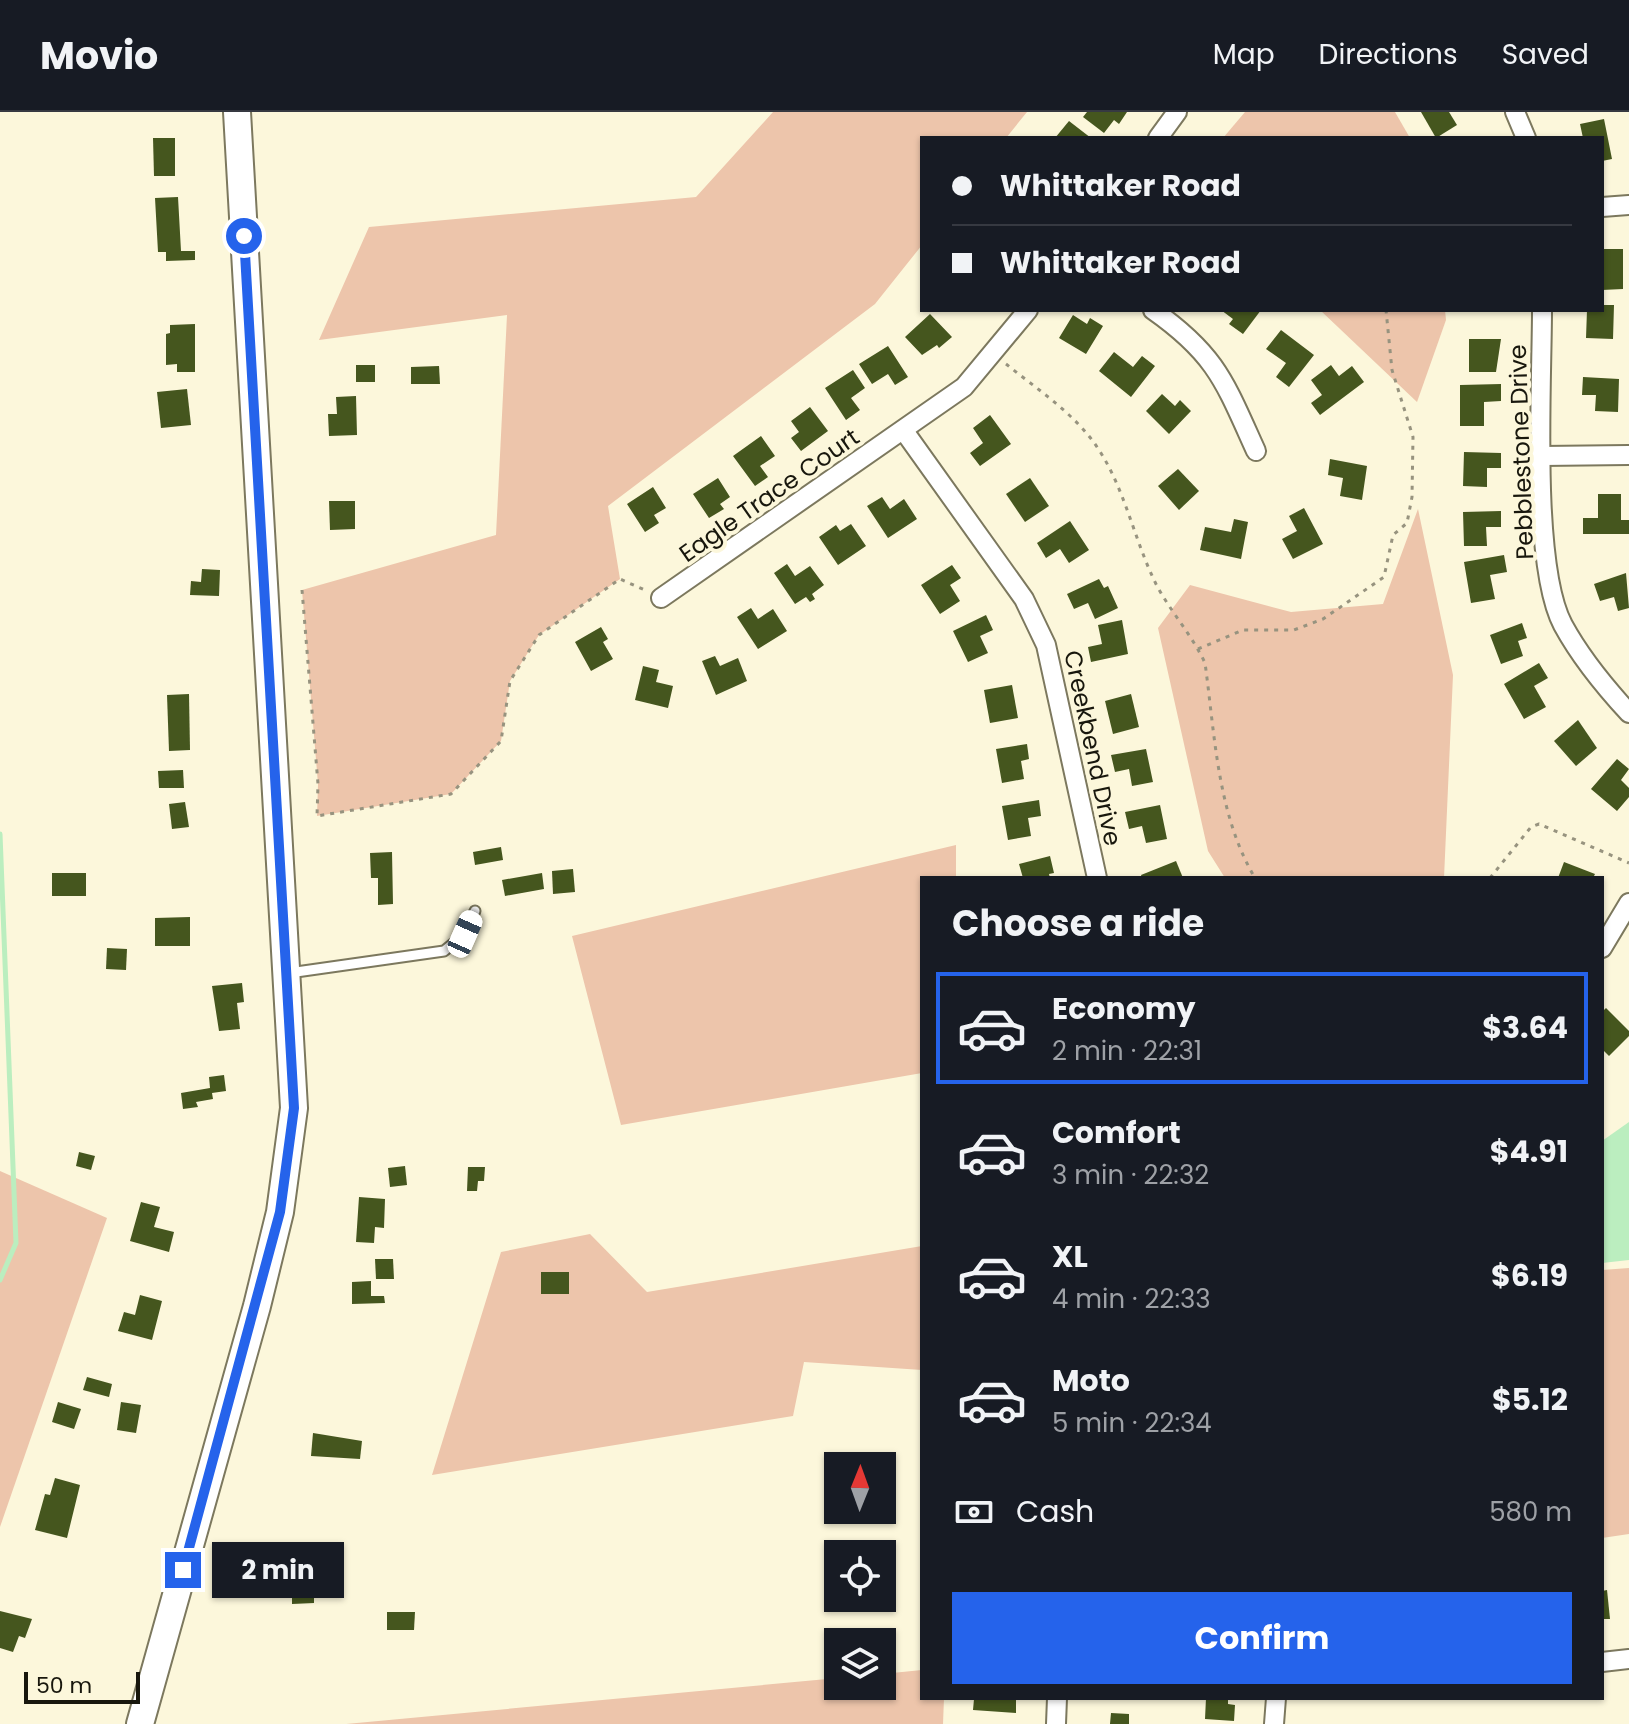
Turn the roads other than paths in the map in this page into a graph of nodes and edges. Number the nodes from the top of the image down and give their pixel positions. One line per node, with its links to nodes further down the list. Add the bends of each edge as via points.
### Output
1 (237, 112): 21 (main road)
2 (1177, 112): 4 (street)
3 (1515, 112): 5 (street)
4 (1159, 136)
5 (1525, 136)
6 (1629, 205): 7 (street)
7 (1604, 207)
8 (1026, 312): 11 (street, Eagle Trace Court, via 964,387)
9 (1156, 312): 12 (street, via 1189,335 1218,369)
10 (1542, 312): 14 (street, Pebblestone Drive)
11 (904, 431): 15 (street, Eagle Trace Court); 17 (street, Creekbend Drive, via 1024,599 1046,645)
12 (1256, 451)
13 (1629, 455): 14 (street)
14 (1542, 456): 16 (street, Pebblestone Drive, via 1547,561 1562,623 1598,679)
15 (661, 598)
16 (1629, 713)
17 (1097, 876)
18 (1629, 903): 20 (street)
19 (475, 911): 21 (lane, via 465,934 444,951)
20 (1604, 945)
21 (286, 974): 26 (main road, via 294,1108 280,1212)
22 (1629, 1659): 23 (street)
23 (1604, 1662)
24 (1057, 1700): 27 (street)
25 (1276, 1700): 28 (street)
26 (140, 1724)
27 (1056, 1724)
28 (1274, 1724)

